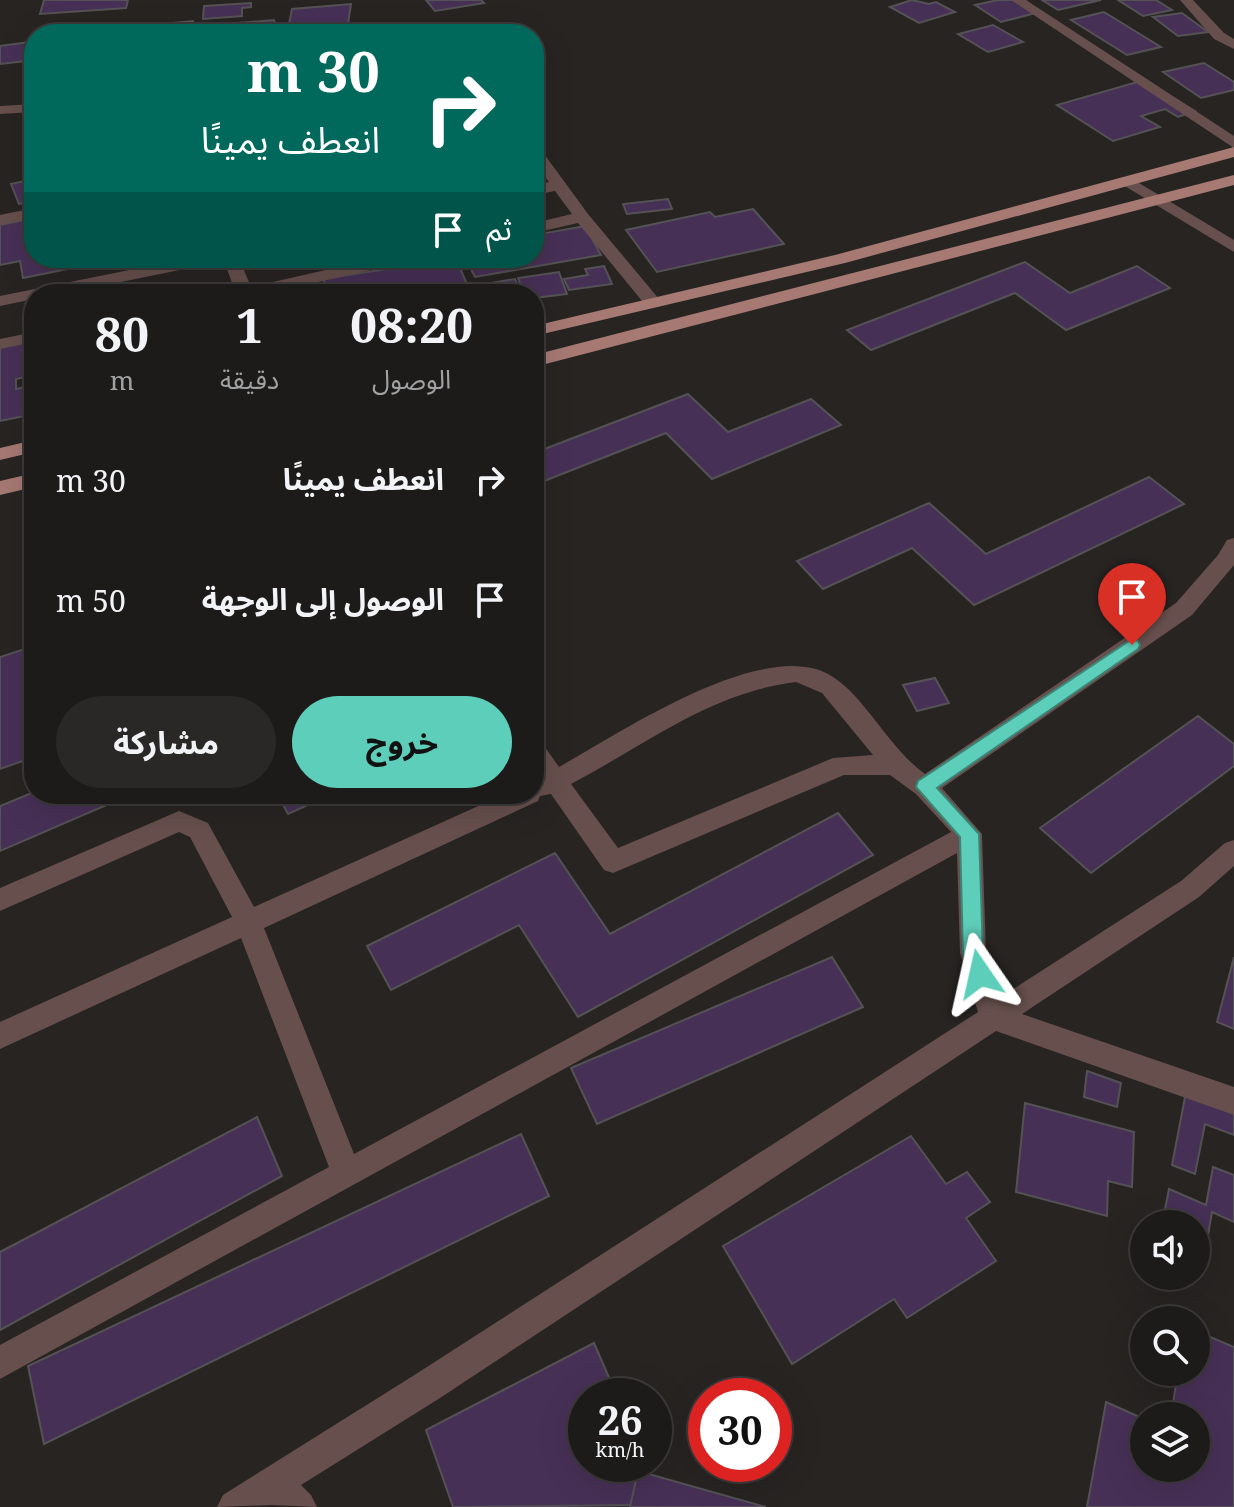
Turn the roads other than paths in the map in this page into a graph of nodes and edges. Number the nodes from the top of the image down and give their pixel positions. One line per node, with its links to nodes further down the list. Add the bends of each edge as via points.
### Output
1 (1017, 0): 6 (street)
2 (1186, 0): 3 (street)
3 (1234, 45)
4 (24, 109): 5 (street)
5 (0, 110)
6 (1234, 143)
7 (1234, 152): 10 (main road)
8 (544, 163): 11 (street)
9 (1234, 180): 13 (main road)
10 (1129, 182): 13 (street); 25 (main road)
11 (561, 185): 12 (street); 15 (street)
12 (544, 188)
13 (1158, 200): 18 (street); 29 (main road)
14 (24, 215): 16 (street)
15 (582, 217): 17 (street); 25 (street)
16 (0, 220)
17 (544, 226)
18 (1234, 247)
19 (164, 268): 21 (street)
20 (357, 268): 22 (street)
21 (85, 284)
22 (288, 284)
23 (24, 296): 24 (street)
24 (0, 301)
25 (653, 303): 26 (main road)
26 (544, 329)
27 (24, 339): 28 (street)
28 (0, 344)
29 (544, 359)
30 (24, 448): 31 (main road)
31 (0, 454)
32 (24, 482): 33 (main road)
33 (0, 488)
34 (1234, 545): 37 (street, via 1184,609)
35 (895, 765): 36 (street, via 824,681 804,674 763,676 719,689); 37 (street); 38 (street, via 842,765 613,862)
36 (544, 787)
37 (925, 787): 40 (street)
38 (544, 793)
39 (507, 804): 43 (street)
40 (969, 834): 44 (street, via 973,953); 47 (street)
41 (1234, 851): 44 (street, via 1190,889)
42 (0, 900): 43 (street, via 179,821 199,830)
43 (248, 922): 45 (street); 47 (street)
44 (993, 1017): 46 (street); 49 (street)
45 (0, 1036)
46 (1234, 1101)
47 (346, 1173): 48 (street)
48 (0, 1363)
49 (273, 1483): 50 (street); 51 (street)
50 (235, 1507)
51 (299, 1507)

